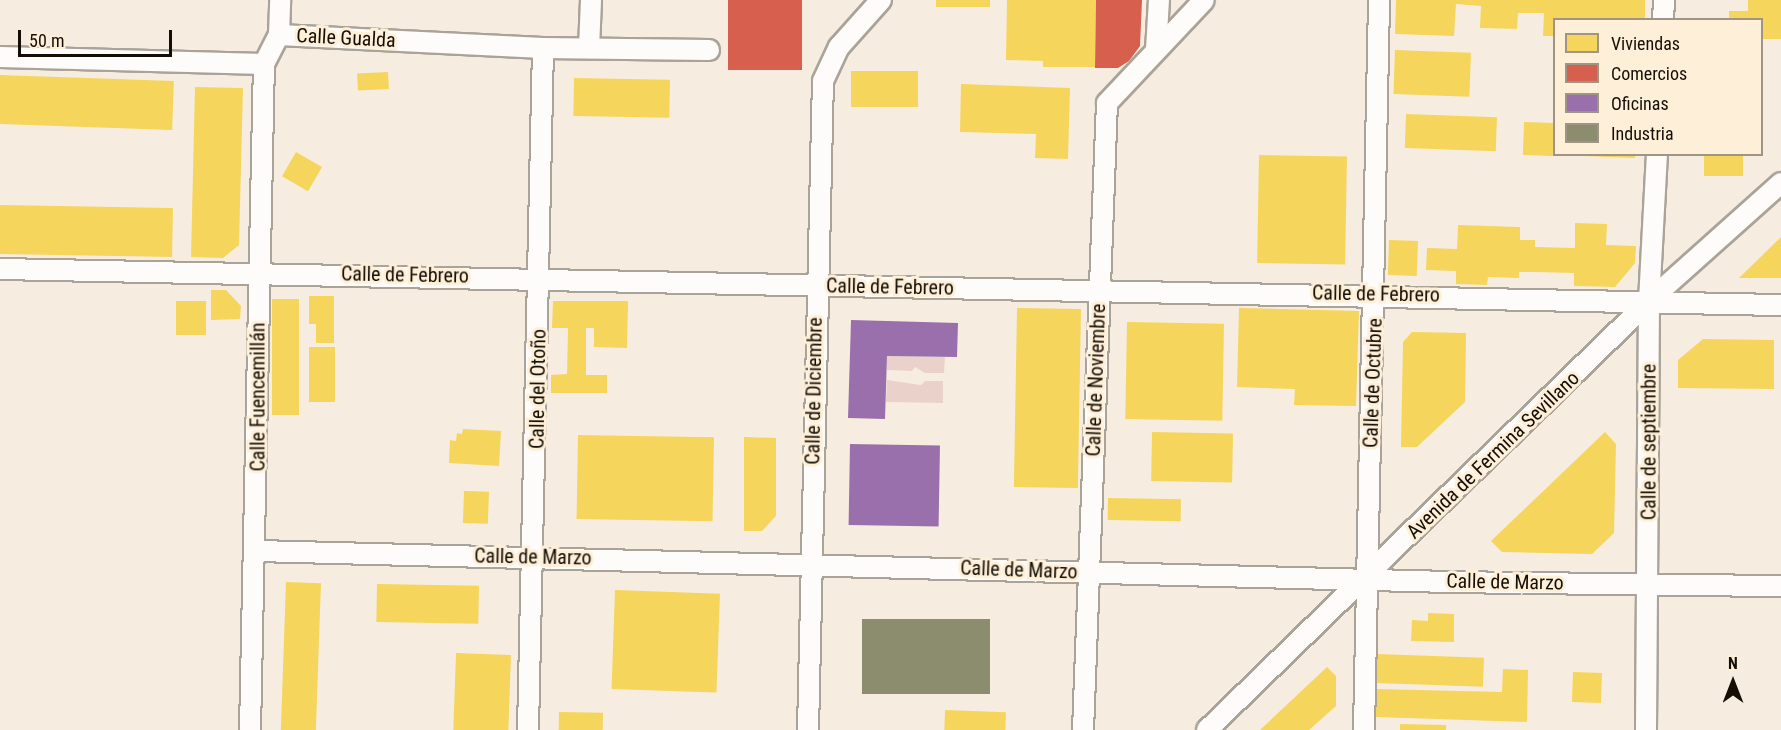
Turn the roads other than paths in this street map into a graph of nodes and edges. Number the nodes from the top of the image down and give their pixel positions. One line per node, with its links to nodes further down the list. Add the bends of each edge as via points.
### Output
1 (280, 0): 9 (street)
2 (591, 0): 11 (street)
3 (881, 0): 21 (street, Calle de Diciembre, via 839,46 823,81)
4 (1159, 0): 13 (street)
5 (1204, 0): 13 (street, Calle de Noviembre)
6 (1379, 0): 23 (street, Calle de Octubre)
7 (1664, 0): 8 (street)
8 (1663, 18)
9 (279, 35): 10 (street, Calle Gualda); 15 (street, Calle Gualda)
10 (543, 48): 11 (street, Calle Gualda); 20 (street, Calle del Otoño)
11 (589, 48): 12 (street, Calle Gualda)
12 (709, 50)
13 (1156, 50): 22 (street, Calle de Noviembre, via 1107,103)
14 (0, 57): 15 (street)
15 (264, 64): 19 (street, Calle Fuencemillán)
16 (1657, 156): 24 (street, Calle de septiembre)
17 (1781, 183): 24 (street, Avenida de Fermina Sevillano)
18 (0, 270): 19 (street, Calle de Febrero)
19 (259, 272): 20 (street, Calle de Febrero); 26 (street, Calle Fuencemillán)
20 (541, 278): 21 (street, Calle de Febrero); 27 (street, Calle del Otoño)
21 (816, 286): 22 (street, Calle de Febrero); 28 (street, Calle de Diciembre)
22 (1100, 290): 23 (street, Calle de Febrero); 29 (street, Calle de Noviembre)
23 (1376, 294): 24 (street, Calle de Febrero); 30 (street, Calle de Octubre)
24 (1650, 301): 25 (street, Calle de Febrero); 30 (street, Avenida de Fermina Sevillano); 31 (street, Calle de septiembre)
25 (1781, 305)
26 (257, 551): 27 (street, Calle de Marzo); 33 (street, Calle Fuencemillán)
27 (534, 557): 28 (street, Calle de Marzo); 34 (street, Calle del Otoño)
28 (811, 564): 29 (street, Calle de Marzo); 35 (street, Calle de Diciembre)
29 (1087, 572): 30 (street, Calle de Marzo); 36 (street, Calle de Noviembre)
30 (1367, 578): 31 (street, Calle de Marzo); 37 (street, Avenida de Fermina Sevillano); 38 (street, Calle de Octubre)
31 (1649, 583): 32 (street, Calle de Marzo); 39 (street, Calle de septiembre)
32 (1781, 586)
33 (250, 730)
34 (528, 730)
35 (808, 730)
36 (1083, 730)
37 (1207, 730)
38 (1364, 730)
39 (1646, 730)

